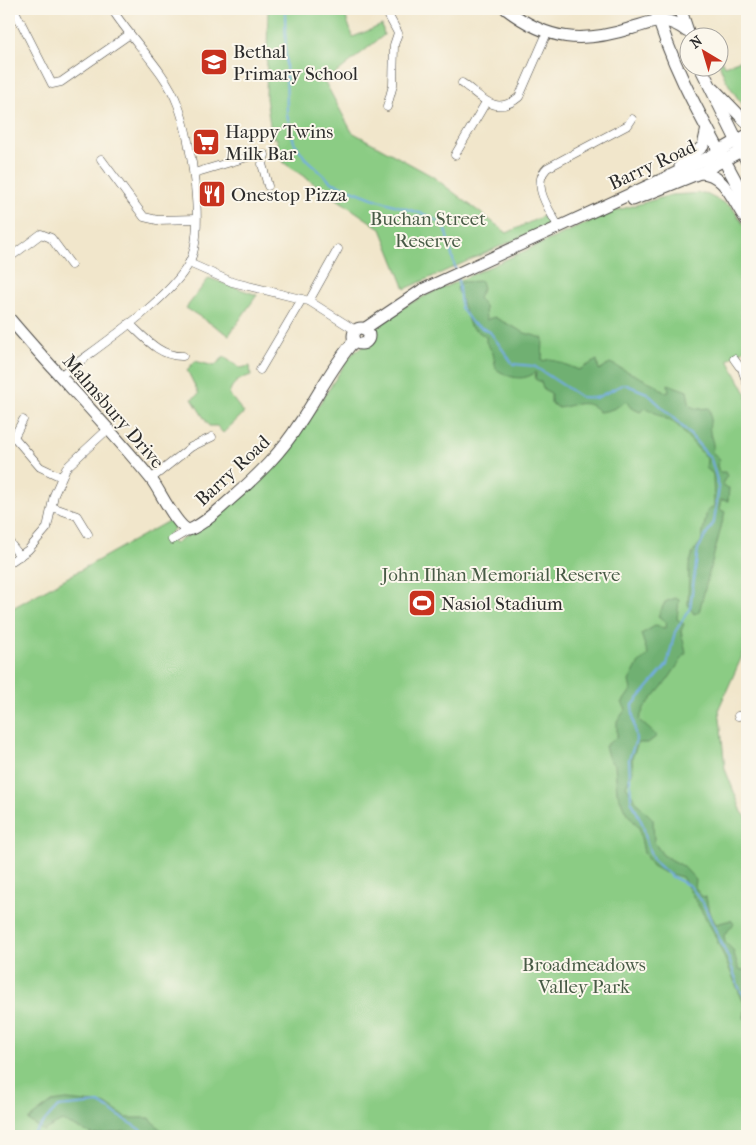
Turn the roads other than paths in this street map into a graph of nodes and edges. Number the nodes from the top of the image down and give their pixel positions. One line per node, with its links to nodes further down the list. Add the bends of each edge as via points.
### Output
1 (14, 9): 11 (street, via 52,84 61,82)
2 (112, 9): 11 (street)
3 (385, 9): 17 (street, via 398,34 394,45 393,85)
4 (506, 9): 10 (street)
5 (680, 9): 9 (main road)
6 (657, 13): 7 (main road); 8 (main road); 12 (main road)
7 (632, 28): 10 (street, via 581,38); 12 (main road, via 652,31)
8 (682, 28)
9 (687, 28)
10 (547, 33): 16 (street, via 519,97 511,104 501,106)
11 (130, 34): 25 (street, via 178,105)
12 (669, 46): 20 (main road)
13 (706, 78): 14 (main road)
14 (708, 82): 19 (street); 21 (main road)
15 (462, 83): 16 (street)
16 (486, 102): 22 (street)
17 (387, 107)
18 (632, 119): 33 (street, via 628,125 541,174 542,193)
19 (747, 123)
20 (707, 128): 23 (main road); 27 (street, via 703,146)
21 (744, 147): 23 (street, Barry Road)
22 (455, 154)
23 (722, 156): 26 (street, Barry Road); 27 (street, Barry Road); 29 (main road)
24 (101, 159): 30 (street, via 144,217)
25 (194, 173): 28 (street, via 265,155 262,164); 30 (street)
26 (700, 173): 31 (street, via 712,174 724,186); 32 (street, Barry Road)
27 (663, 180): 32 (street, Barry Road)
28 (268, 186)
29 (747, 202)
30 (196, 219): 36 (street, via 195,242)
31 (747, 221)
32 (570, 223): 33 (street, Barry Road)
33 (559, 228): 41 (street, Barry Road, via 447,278 403,301)
34 (338, 249): 38 (street)
35 (9, 258): 37 (street, via 41,234 51,238)
36 (189, 263): 38 (street, via 232,282); 39 (street, via 166,292)
37 (71, 265)
38 (306, 300): 41 (street); 44 (street)
39 (129, 323): 42 (street, via 159,351 173,357); 46 (street)
40 (10, 324): 46 (street, Malmsbury Drive)
41 (358, 333): 54 (street, Barry Road, via 279,452 226,504)
42 (183, 356)
43 (734, 359): 45 (street)
44 (260, 370)
45 (746, 374)
46 (60, 376): 48 (street, Malmsbury Drive)
47 (24, 420): 50 (street)
48 (108, 429): 51 (street, via 76,457); 52 (street, Malmsbury Drive)
49 (212, 437): 52 (street, via 191,447)
50 (11, 438): 51 (street, via 40,467)
51 (61, 477): 53 (street)
52 (151, 479): 54 (street, Malmsbury Drive, via 181,525)
53 (52, 507): 55 (street, via 77,516); 58 (street, via 45,531)
54 (188, 530): 56 (street, Barry Road)
55 (89, 534)
56 (172, 540)
57 (9, 542): 58 (street)
58 (20, 556): 59 (street)
59 (9, 563)
60 (747, 714): 61 (street)
61 (738, 716)

